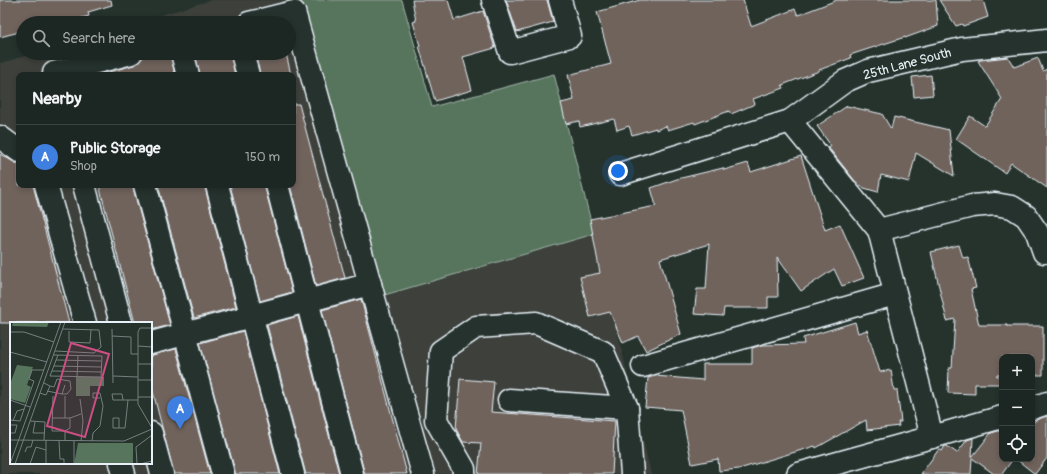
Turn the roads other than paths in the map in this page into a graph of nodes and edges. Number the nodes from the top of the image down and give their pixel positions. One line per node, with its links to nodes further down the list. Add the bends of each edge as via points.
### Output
1 (493, 0): 2 (street, via 510,52 570,36)
2 (560, 0)
3 (278, 16): 4 (street, via 294,12)
4 (295, 16)
5 (296, 19): 25 (street)
6 (1047, 40): 14 (street, 25th Lane South, via 962,49 868,71 846,82)
7 (122, 60): 10 (street)
8 (184, 60): 12 (street)
9 (244, 60): 13 (street)
10 (113, 67): 11 (street)
11 (64, 72)
12 (187, 72)
13 (247, 72)
14 (790, 121): 17 (street, 25th Lane South); 23 (street)
15 (0, 137): 16 (street)
16 (16, 149)
17 (620, 174)
18 (47, 188): 29 (street)
19 (85, 188): 30 (street)
20 (146, 188): 31 (street)
21 (218, 188): 28 (street)
22 (278, 188): 27 (street)
23 (879, 230): 24 (street, via 972,206 995,204 1012,207 1026,216 1037,232); 26 (street)
24 (1046, 256)
25 (370, 284): 27 (street); 47 (street)
26 (895, 294): 33 (street); 40 (street)
27 (307, 301): 28 (street); 46 (street)
28 (252, 316): 31 (street); 45 (street)
29 (85, 322)
30 (122, 322)
31 (185, 334): 32 (street); 44 (street)
32 (152, 343)
33 (643, 366)
34 (509, 400): 37 (street)
35 (1047, 403): 36 (street)
36 (1035, 407)
37 (627, 408): 48 (street, via 602,352 536,323 476,327 441,351 436,420 464,469); 49 (street)
38 (999, 418): 40 (street)
39 (152, 437): 43 (street)
40 (932, 438): 50 (street)
41 (122, 464): 42 (street)
42 (124, 474)
43 (162, 474)
44 (223, 474)
45 (293, 474)
46 (352, 474)
47 (423, 474)
48 (464, 474)
49 (632, 474)
50 (798, 474)

